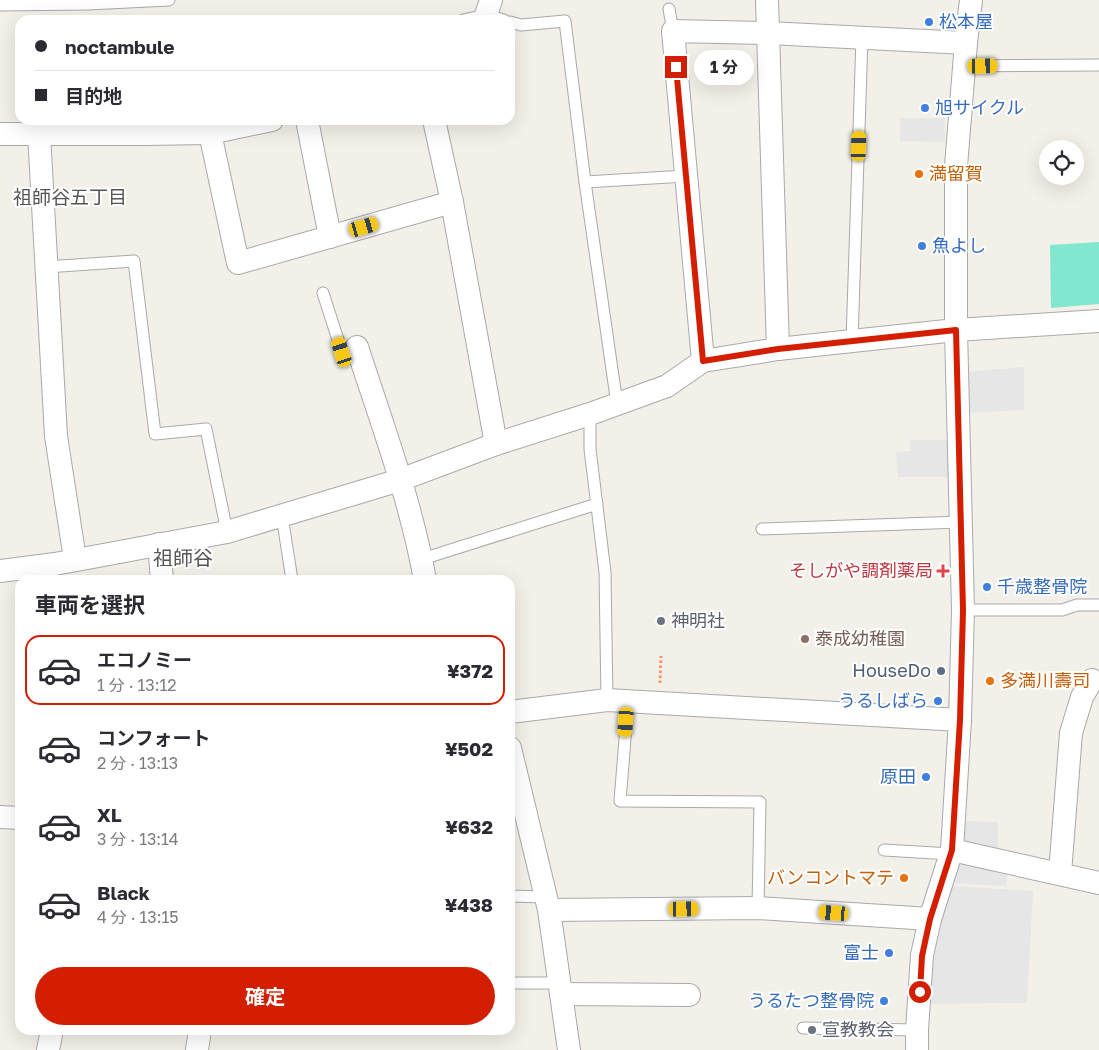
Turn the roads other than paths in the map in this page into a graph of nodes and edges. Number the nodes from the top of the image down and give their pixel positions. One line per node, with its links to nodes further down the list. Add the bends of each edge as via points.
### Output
1 (169, 0): 4 (lane)
2 (767, 0): 9 (street)
3 (971, 0): 11 (street)
4 (88, 2): 5 (lane)
5 (0, 5)
6 (669, 8): 8 (lane)
7 (515, 23): 21 (lane, via 566,21)
8 (674, 31): 9 (street); 20 (street)
9 (768, 33): 10 (street); 30 (street)
10 (862, 38): 11 (street); 28 (lane)
11 (966, 43): 13 (street)
12 (1099, 64): 13 (lane)
13 (964, 66): 27 (street, via 956,166)
14 (246, 125): 17 (street)
15 (308, 125): 23 (street)
16 (435, 125): 22 (street)
17 (210, 132): 19 (street); 23 (street, via 238,263)
18 (0, 134): 19 (street)
19 (39, 134): 24 (street)
20 (686, 176): 21 (lane); 31 (street)
21 (585, 182): 32 (lane)
22 (452, 202): 23 (street); 34 (street)
23 (330, 237)
24 (46, 267): 40 (lane, via 134,260 155,434 206,429); 42 (street)
25 (323, 293): 29 (lane, via 342,352)
26 (1099, 321): 27 (street)
27 (956, 330): 28 (street); 38 (street)
28 (852, 341): 30 (street)
29 (357, 347): 35 (street)
30 (778, 349): 31 (street)
31 (703, 361): 32 (street, via 668,386)
32 (617, 404): 33 (street)
33 (590, 414): 34 (street); 36 (lane, via 590,449)
34 (496, 444): 35 (street)
35 (400, 480): 37 (street); 43 (street)
36 (597, 504): 43 (lane); 50 (lane)
37 (282, 516): 40 (street); 46 (lane)
38 (962, 522): 39 (lane); 48 (street)
39 (762, 529)
40 (227, 532): 41 (street)
41 (159, 544): 42 (street); 45 (street)
42 (62, 568): 44 (street)
43 (424, 570)
44 (0, 571)
45 (162, 575)
46 (291, 575)
47 (1099, 605): 48 (lane, via 1077,605 1062,610)
48 (963, 610): 52 (street)
49 (1096, 680): 58 (street, via 1082,697 1071,733)
50 (617, 701): 51 (street); 52 (street); 62 (lane, via 620,801 760,802)
51 (515, 711)
52 (960, 720): 57 (street)
53 (515, 770): 61 (street)
54 (0, 817): 55 (street)
55 (15, 818)
56 (884, 850): 57 (lane)
57 (951, 852): 58 (street); 63 (street)
58 (1060, 873): 59 (street)
59 (1099, 884)
60 (515, 897): 61 (lane)
61 (546, 904): 62 (street); 65 (street)
62 (758, 908): 63 (street)
63 (930, 919): 70 (street, via 922,956)
64 (515, 984): 65 (lane)
65 (560, 989): 66 (street); 73 (street)
66 (689, 995)
67 (803, 1028): 70 (lane)
68 (51, 1035): 71 (street)
69 (199, 1035): 72 (street)
70 (917, 1040)
71 (48, 1050)
72 (197, 1050)
73 (569, 1050)

